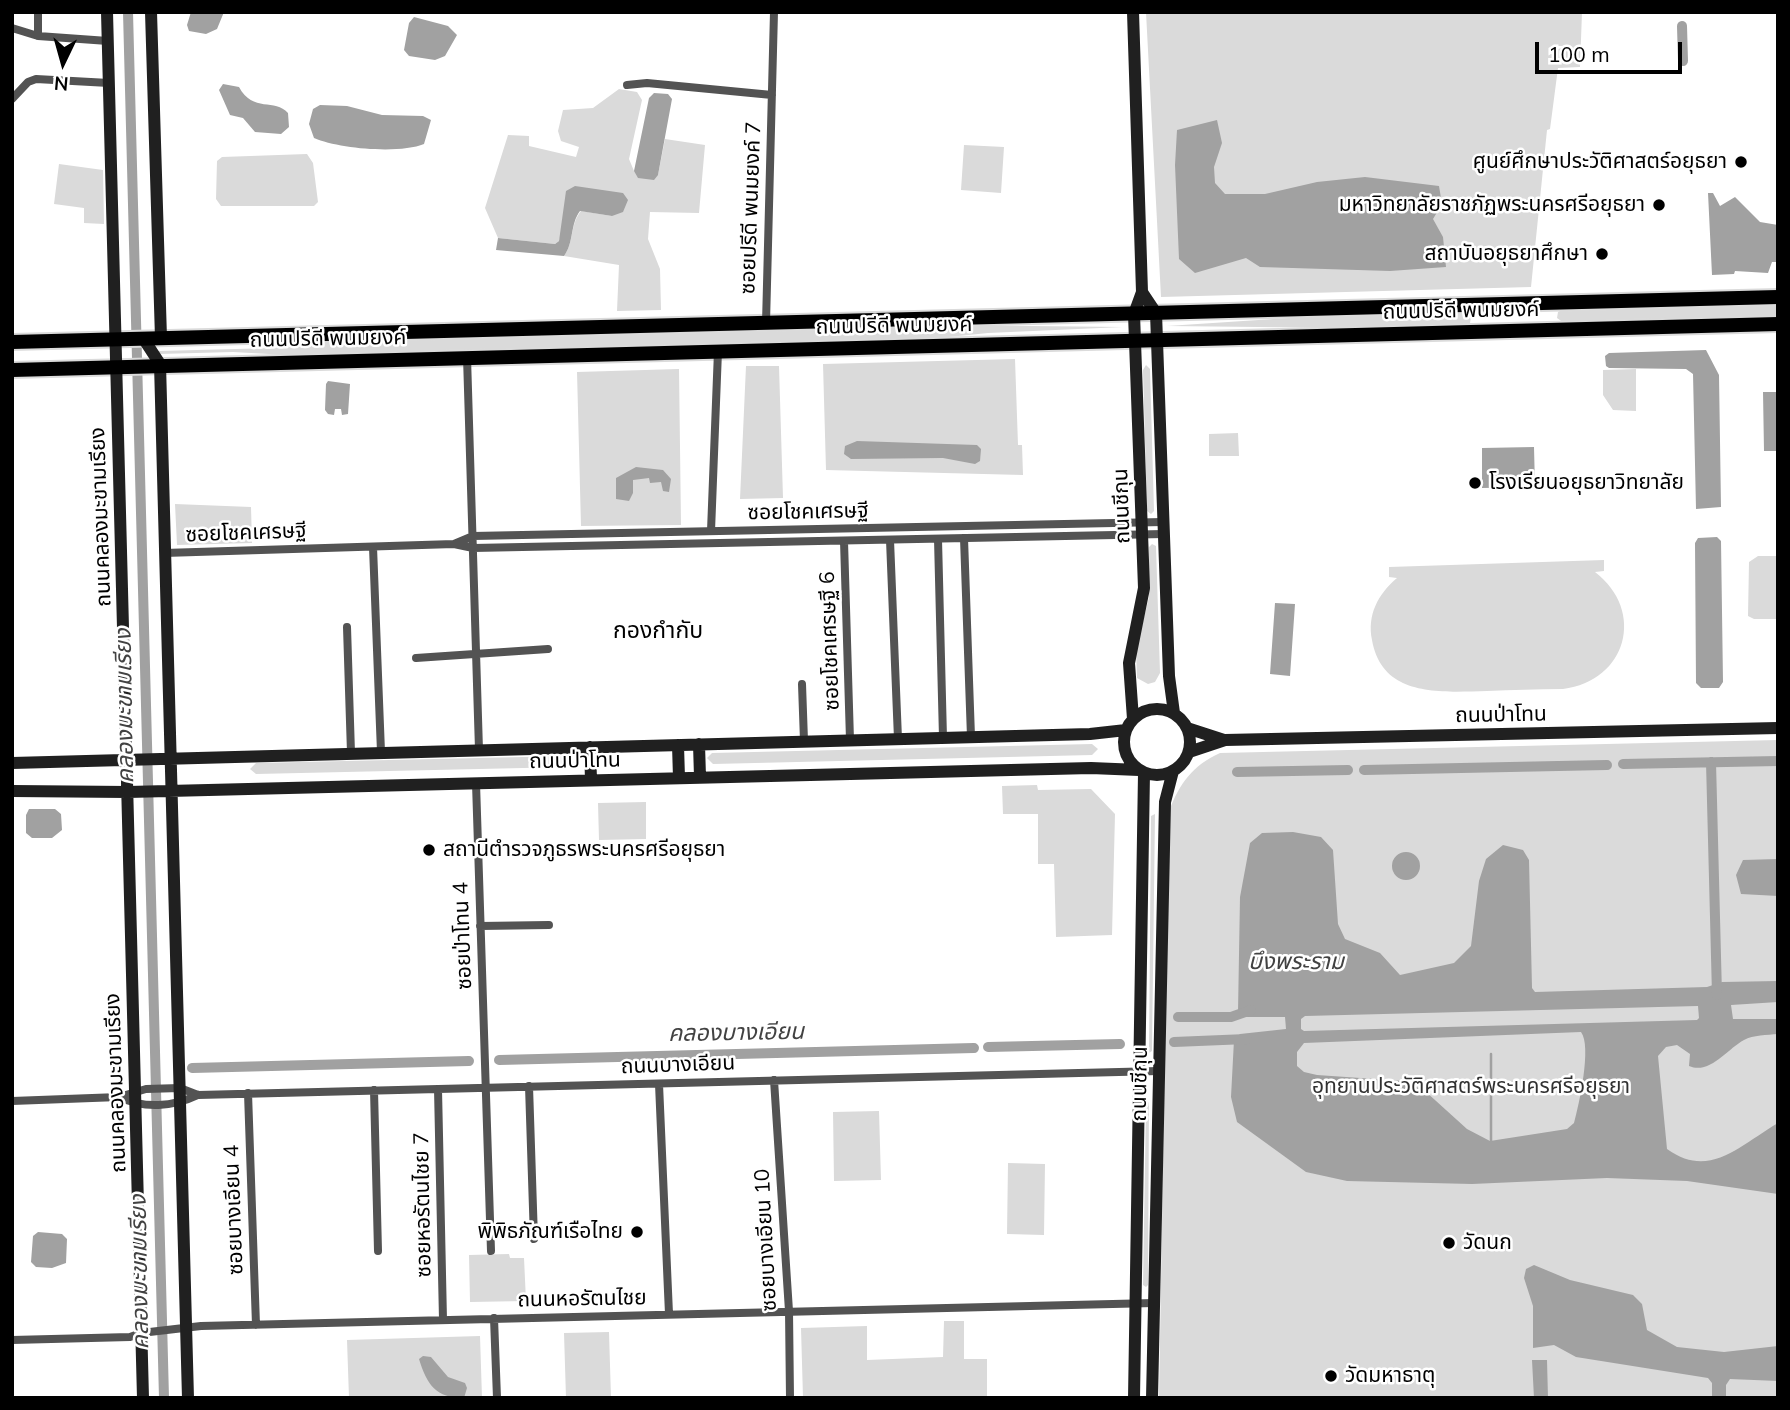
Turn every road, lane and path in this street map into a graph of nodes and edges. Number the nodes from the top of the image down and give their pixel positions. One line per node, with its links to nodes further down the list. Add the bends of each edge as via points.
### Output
1 (38, 12): 7 (street)
2 (107, 12): 8 (street, ถนนคลองมะขามเรียง)
3 (151, 12): 25 (street)
4 (774, 12): 11 (street, ซอยปรีดี พนมยงค์ 7)
5 (1133, 12): 13 (street, ถนนชีกุน)
6 (12, 29): 7 (street)
7 (38, 36): 8 (street)
8 (108, 41): 9 (street, ถนนคลองมะขามเรียง)
9 (109, 83): 12 (street, via 36,79); 23 (street, ถนนคลองมะขามเรียง)
10 (627, 85): 11 (street)
11 (772, 95): 19 (street, ซอยปรีดี พนมยงค์ 7)
12 (12, 99)
13 (1142, 292): 17 (street); 18 (street, ถนนชีกุน)
14 (1778, 297): 15 (main road, ถนนปรีดี พนมยงค์)
15 (1558, 302): 16 (main road, ถนนปรีดี พนมยงค์); 21 (main road, via 1553,320)
16 (1474, 304): 17 (main road, ถนนปรีดี พนมยงค์); 22 (main road, via 1479,313)
17 (1156, 313): 18 (main road, ถนนปรีดี พนมยงค์); 24 (street, ถนนชีกุน)
18 (1134, 314): 19 (main road, ถนนปรีดี พนมยงค์); 26 (street, ถนนชีกุน)
19 (766, 323): 25 (main road, ถนนปรีดี พนมยงค์)
20 (1778, 324): 21 (main road, ถนนปรีดี พนมยงค์)
21 (1558, 330): 22 (main road, ถนนปรีดี พนมยงค์)
22 (1474, 332): 24 (main road, ถนนปรีดี พนมยงค์)
23 (120, 339): 25 (main road, ถนนปรีดี พนมยงค์); 27 (main road, ถนนปรีดี พนมยงค์); 31 (street, ถนนคลองมะขามเรียง)
24 (1157, 340): 26 (main road, ถนนปรีดี พนมยงค์); 33 (street, ถนนชีกุน)
25 (151, 341): 30 (street)
26 (1135, 341): 28 (main road, ถนนปรีดี พนมยงค์); 34 (street, ถนนชีกุน)
27 (12, 342)
28 (718, 351): 29 (main road, ถนนปรีดี พนมยงค์); 35 (street)
29 (467, 357): 30 (main road, ถนนปรีดี พนมยงค์); 37 (street)
30 (155, 364): 31 (main road, ถนนปรีดี พนมยงค์); 46 (street)
31 (121, 366): 32 (main road, ถนนปรีดี พนมยงค์); 70 (street, ถนนคลองมะขามเรียง)
32 (12, 370)
33 (1163, 528): 34 (street, ซอยโชคเศรษฐี); 52 (street, ถนนชีกุน)
34 (1142, 529): 35 (street, ซอยโชคเศรษฐี); 38 (street, ซอยโชคเศรษฐี); 53 (street, ถนนชีกุน, via 1144,588 1129,663)
35 (711, 531): 36 (street, ซอยโชคเศรษฐี)
36 (665, 532): 37 (street, ซอยโชคเศรษฐี); 43 (street)
37 (473, 536): 42 (street, ซอยโชคเศรษฐี); 45 (street)
38 (964, 538): 39 (street, ซอยโชคเศรษฐี); 56 (street)
39 (937, 539): 40 (street, ซอยโชคเศรษฐี); 57 (street)
40 (890, 540): 41 (street, ซอยโชคเศรษฐี); 58 (street)
41 (845, 541): 43 (street, ซอยโชคเศรษฐี); 59 (street, ซอยโชคเศรษฐี 6)
42 (454, 544): 44 (street, ซอยโชคเศรษฐี); 45 (street, ซอยโชคเศรษฐี)
43 (665, 545): 45 (street, ซอยโชคเศรษฐี)
44 (373, 547): 46 (street, ซอยโชคเศรษฐี); 66 (street)
45 (473, 548): 49 (street)
46 (164, 553): 69 (street)
47 (347, 627): 68 (street)
48 (548, 649): 49 (street)
49 (476, 655): 50 (street); 65 (street)
50 (416, 658)
51 (802, 684): 61 (street)
52 (1174, 713): 53 (street, via 1156,709); 54 (street)
53 (1129, 724): 56 (street, ถนนป่าโทน, via 1090,734); 73 (street, via 1125,752)
54 (1187, 728): 60 (street, ถนนป่าโทน); 67 (street)
55 (1778, 728): 60 (street, ถนนป่าโทน)
56 (971, 737): 57 (street, ถนนป่าโทน)
57 (943, 738): 58 (street, ถนนป่าโทน)
58 (898, 739): 59 (street, ถนนป่าโทน)
59 (850, 740): 61 (street, ถนนป่าโทน)
60 (1225, 740): 67 (street, ถนนป่าโทน)
61 (804, 741): 62 (street, ถนนป่าโทน)
62 (699, 744): 63 (street, ถนนป่าโทน); 75 (street)
63 (678, 745): 64 (street, ถนนป่าโทน); 74 (street)
64 (590, 747): 65 (street, ถนนป่าโทน); 76 (street)
65 (479, 750): 66 (street, ถนนป่าโทน)
66 (381, 752): 68 (street, ถนนป่าโทน)
67 (1189, 752): 72 (street)
68 (351, 753): 69 (street, ถนนป่าโทน)
69 (167, 758): 70 (street, ถนนป่าโทน); 78 (street)
70 (131, 759): 71 (street, ถนนป่าโทน); 80 (street, ถนนคลองมะขามเรียง)
71 (12, 763)
72 (1173, 771): 73 (street, via 1159,775); 84 (street, ถนนชีกุน, via 1165,802)
73 (1142, 772): 75 (street, ถนนป่าโทน, via 1091,768); 83 (street, ถนนชีกุน)
74 (679, 778): 75 (street, ถนนป่าโทน); 76 (street, ถนนป่าโทน)
75 (700, 778)
76 (591, 780): 77 (street, ถนนป่าโทน)
77 (476, 783): 78 (street, ถนนป่าโทน); 82 (street, ซอยป่าโทน 4)
78 (168, 790): 80 (street, ถนนป่าโทน); 89 (street)
79 (12, 791): 80 (street, ถนนป่าโทน)
80 (132, 792): 91 (street, ถนนคลองมะขามเรียง)
81 (549, 925): 82 (street)
82 (480, 926): 88 (street, ซอยป่าโทน 4)
83 (1140, 1071): 84 (street, ถนนบางเอียน); 85 (street, ถนนบางเอียน); 102 (street, ถนนชีกุน)
84 (1159, 1071): 103 (street, ถนนชีกุน)
85 (774, 1080): 86 (street, ถนนบางเอียน); 104 (street, ซอยบางเอียน 10)
86 (659, 1084): 87 (street, ถนนบางเอียน); 105 (street)
87 (528, 1086): 88 (street, ถนนบางเอียน); 99 (street)
88 (485, 1087): 90 (street, ถนนบางเอียน); 101 (street, ซอยป่าโทน 4)
89 (174, 1088): 91 (street, ถนนบางเอียน); 94 (street, ถนนบางเอียน); 97 (street)
90 (439, 1088): 92 (street, ถนนบางเอียน); 107 (street, ซอยหอรัตนไชย 7)
91 (140, 1089): 95 (street, ถนนบางเอียน); 98 (street, ถนนคลองมะขามเรียง)
92 (374, 1090): 93 (street, ถนนบางเอียน); 100 (street)
93 (248, 1093): 94 (street, ถนนบางเอียน); 108 (street, ซอยบางเอียน 4)
94 (198, 1095): 97 (street, ถนนบางเอียน)
95 (119, 1097): 96 (street, ถนนบางเอียน); 98 (street, ถนนบางเอียน)
96 (12, 1101)
97 (175, 1104): 98 (street, ถนนบางเอียน); 109 (street)
98 (141, 1105): 110 (street, ถนนคลองมะขามเรียง)
99 (534, 1239)
100 (378, 1251)
101 (492, 1251)
102 (1136, 1303): 103 (street, ถนนหอรัตนไชย); 104 (street, ถนนหอรัตนไชย); 116 (street, ถนนชีกุน)
103 (1154, 1303): 117 (street, ถนนชีกุน)
104 (789, 1311): 105 (street, ถนนหอรัตนไชย); 115 (street, ซอยบางเอียน 10)
105 (669, 1314): 106 (street, ถนนหอรัตนไชย)
106 (494, 1318): 107 (street, ถนนหอรัตนไชย); 114 (street)
107 (443, 1320): 108 (street, ถนนหอรัตนไชย)
108 (256, 1325): 109 (street, ถนนหอรัตนไชย)
109 (181, 1330): 110 (street, ถนนหอรัตนไชย); 113 (street)
110 (147, 1332): 111 (street, ถนนหอรัตนไชย, via 130,1337); 112 (street, ถนนคลองมะขามเรียง)
111 (12, 1339)
112 (143, 1398)
113 (188, 1398)
114 (497, 1398)
115 (790, 1398)
116 (1134, 1398)
117 (1153, 1398)

